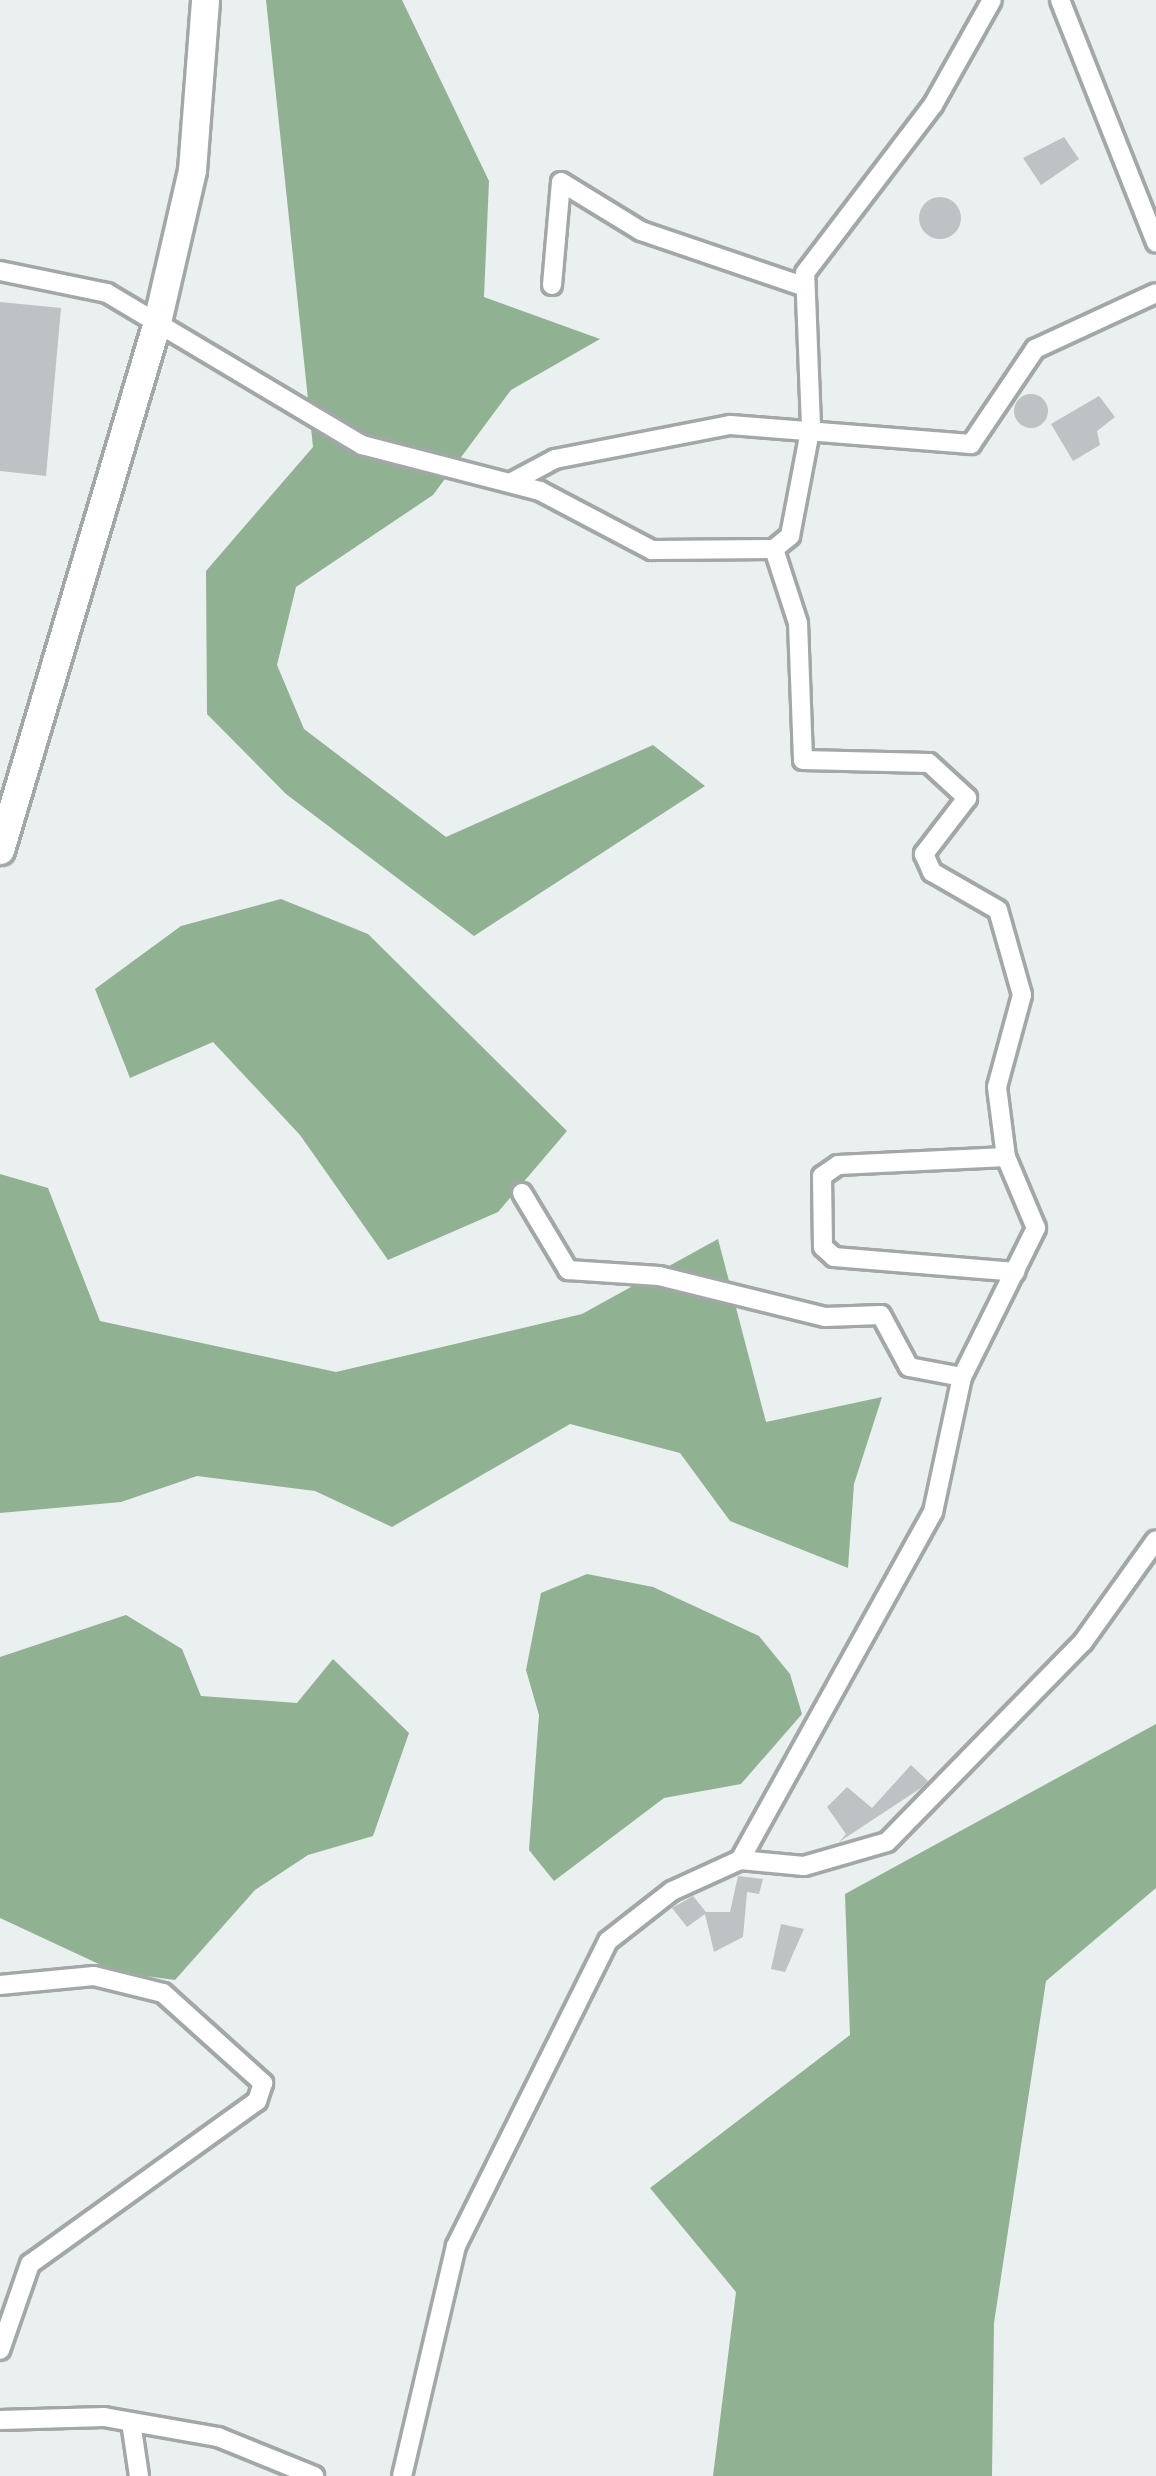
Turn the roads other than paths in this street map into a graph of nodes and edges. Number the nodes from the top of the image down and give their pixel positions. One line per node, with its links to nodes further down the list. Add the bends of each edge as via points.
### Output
1 (205, 0): 9 (street, via 192,170)
2 (992, 0): 7 (street, via 933,105 815,252)
3 (1060, 0): 4 (street)
4 (1156, 243)
5 (0, 271): 9 (street, via 59,277)
6 (551, 285): 7 (street, via 561,182 641,231)
7 (803, 286): 10 (street)
8 (1156, 293): 10 (street, via 1035,349 971,444)
9 (157, 322): 11 (street, via 362,445); 13 (street)
10 (811, 426): 11 (street, via 730,425 554,459); 12 (street, via 790,536)
11 (512, 482): 12 (street, via 652,550)
12 (774, 549): 14 (street, via 798,623 803,760 929,764 967,798 924,854 932,872 998,910 1022,995 997,1087)
13 (0, 850)
14 (1006, 1157): 16 (street, via 1036,1228); 16 (street, via 838,1165 822,1176 823,1247 834,1257)
15 (522, 1193): 17 (street, via 568,1270 659,1276 825,1317 881,1316 909,1367)
16 (1015, 1272): 17 (street)
17 (962, 1377): 19 (street, via 933,1512)
18 (1156, 1540): 19 (street, via 1083,1642 887,1842 804,1866)
19 (740, 1860): 26 (street, via 673,1891 608,1941 456,2246)
20 (0, 1985): 21 (street, via 94,1976 163,1993 263,2084 257,2101 30,2264)
21 (0, 2350)
22 (0, 2420): 23 (street)
23 (131, 2422): 24 (street); 25 (street, via 218,2437)
24 (140, 2476)
25 (314, 2476)
26 (402, 2476)

